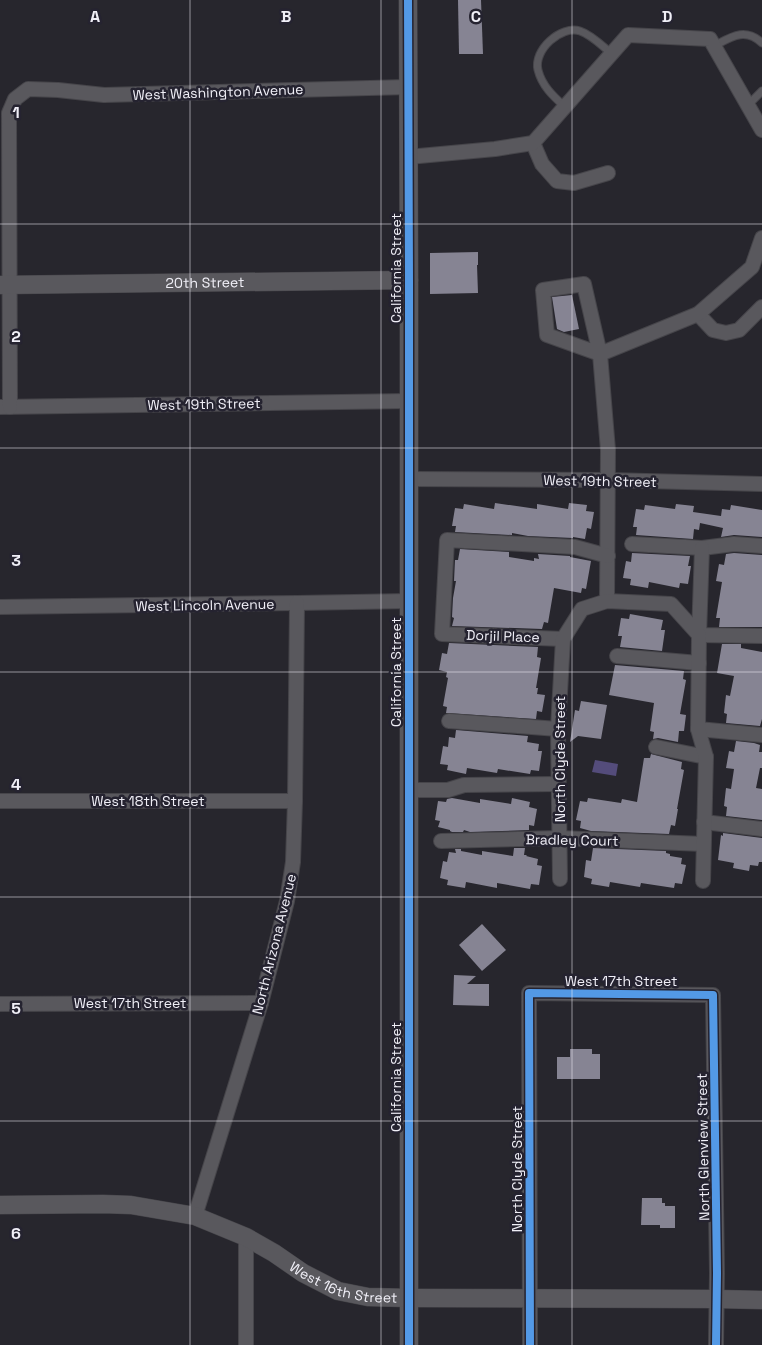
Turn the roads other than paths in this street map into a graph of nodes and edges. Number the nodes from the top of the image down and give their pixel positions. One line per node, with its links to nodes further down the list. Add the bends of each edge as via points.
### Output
1 (408, 0): 5 (street, California Street)
2 (762, 42): 3 (lane, via 742,34)
3 (714, 46): 4 (street, via 710,39 628,36); 7 (street)
4 (612, 54): 8 (street); 8 (lane, via 579,31 566,31 554,36 540,54 537,67 546,89)
5 (408, 87): 11 (street, California Street); 16 (street, West Washington Avenue, via 104,95 28,89 15,98 9,113)
6 (762, 91): 7 (lane)
7 (748, 105): 9 (street)
8 (565, 107): 10 (street)
9 (762, 130)
10 (533, 143): 11 (street); 12 (street, via 542,164 557,181 574,182)
11 (408, 157): 15 (street, California Street)
12 (608, 173)
13 (762, 238): 14 (street)
14 (757, 270): 18 (street)
15 (409, 280): 16 (street, 20th Street); 20 (street, California Street)
16 (4, 285): 21 (street)
17 (762, 307): 18 (street, via 739,330 726,333 714,330)
18 (698, 314): 19 (street)
19 (600, 354): 19 (street, via 584,284 543,290 547,335); 23 (street)
20 (409, 401): 21 (street, West 19th Street); 22 (street, California Street)
21 (5, 407)
22 (409, 479): 23 (street, West 19th Street); 29 (street, California Street)
23 (608, 480): 24 (street, West 19th Street); 28 (street)
24 (762, 484)
25 (632, 544): 27 (street)
26 (762, 546): 27 (street, via 734,544)
27 (702, 548): 33 (street)
28 (608, 556): 30 (street); 35 (street, Dorjil Place, via 575,547 447,540 442,634)
29 (409, 601): 31 (street, West Lincoln Avenue); 45 (street, California Street)
30 (607, 602): 33 (street, via 671,604); 35 (street, via 582,609)
31 (297, 604): 32 (street, West Lincoln Avenue); 47 (street, North Arizona Avenue)
32 (0, 607)
33 (699, 635): 34 (street); 37 (street)
34 (762, 636)
35 (563, 639): 39 (street, North Clyde Street)
36 (617, 656): 37 (street)
37 (699, 663): 40 (street)
38 (449, 721): 39 (street)
39 (558, 729): 44 (street, North Clyde Street)
40 (698, 729): 41 (street); 43 (street)
41 (762, 735)
42 (656, 748): 43 (street)
43 (706, 758): 48 (street)
44 (558, 784): 45 (street, via 464,785 448,790); 50 (street, North Clyde Street)
45 (408, 790): 62 (street, California Street)
46 (0, 801): 47 (street, West 18th Street)
47 (295, 801): 57 (street, North Arizona Avenue, via 293,862 287,901)
48 (704, 822): 49 (street); 52 (street)
49 (762, 829)
50 (560, 838): 51 (street, Bradley Court); 52 (street, Bradley Court); 53 (street, North Clyde Street)
51 (441, 841)
52 (703, 844): 54 (street)
53 (560, 879)
54 (703, 881)
55 (529, 993): 56 (street, West 17th Street); 63 (street, North Clyde Street)
56 (714, 995): 64 (street, North Glenview Street)
57 (261, 1003): 58 (street, West 17th Street); 60 (street, North Arizona Avenue)
58 (0, 1004)
59 (0, 1205): 60 (street, West 16th Street, via 122,1205)
60 (195, 1216): 61 (street, West 16th Street)
61 (246, 1237): 62 (street, West 16th Street, via 338,1291 368,1297); 66 (street)
62 (409, 1298): 63 (street, West 16th Street); 67 (street, California Street)
63 (531, 1298): 64 (street, West 16th Street); 68 (street, North Clyde Street)
64 (717, 1298): 65 (street, West 16th Street); 69 (street, North Glenview Street)
65 (762, 1300)
66 (246, 1345)
67 (409, 1345)
68 (530, 1345)
69 (716, 1345)

